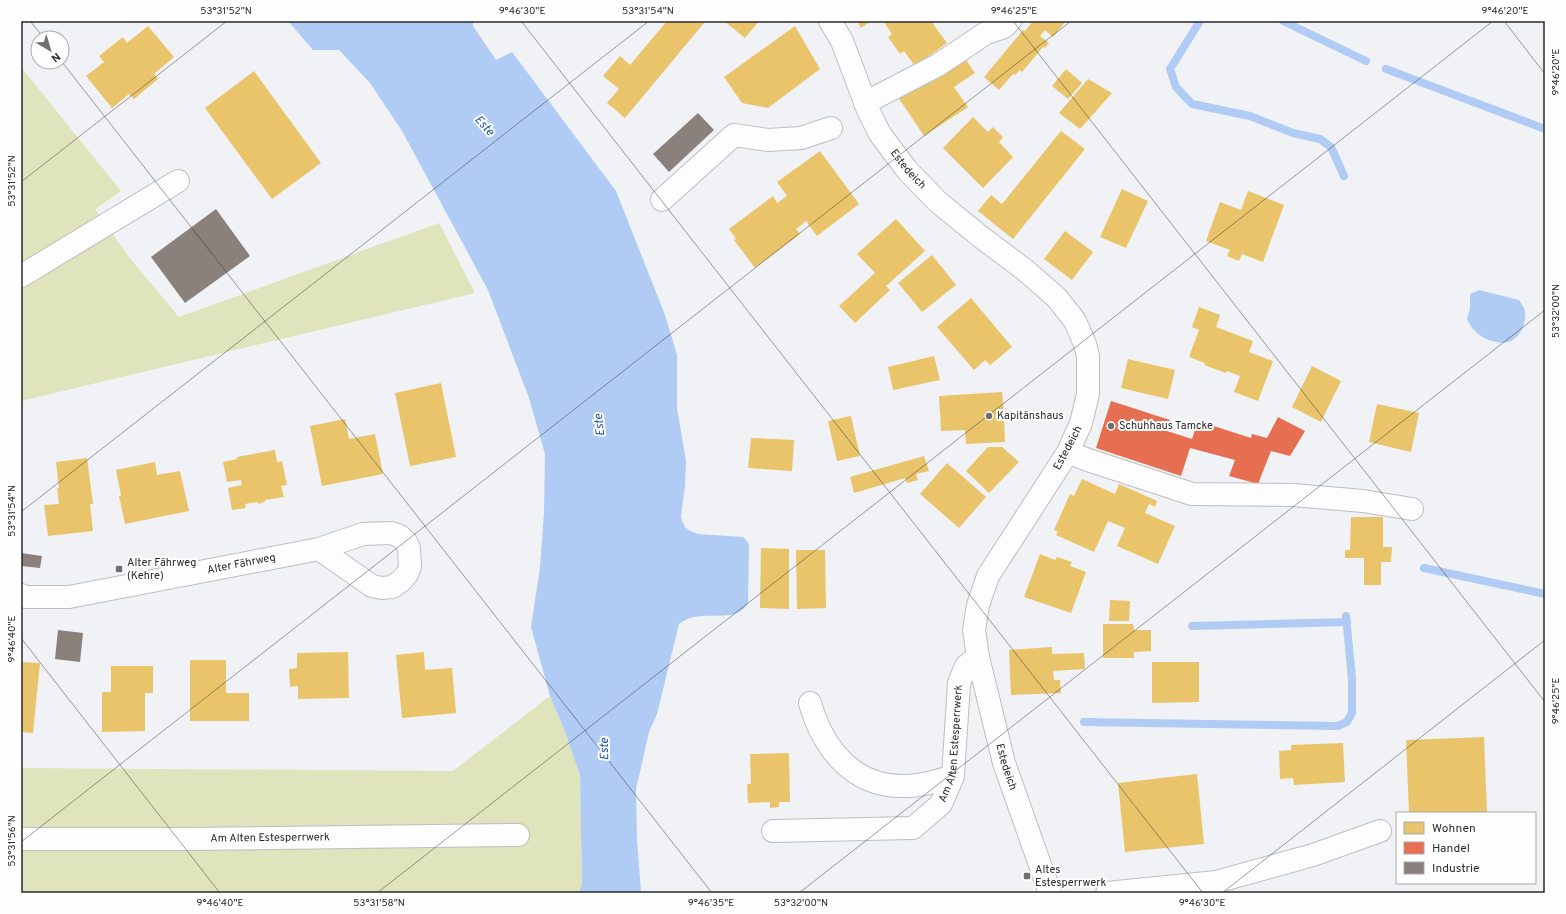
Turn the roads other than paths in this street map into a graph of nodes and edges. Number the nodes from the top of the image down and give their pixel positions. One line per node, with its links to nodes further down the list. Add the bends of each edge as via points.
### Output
1 (830, 21): 3 (street, Estedeich, via 842,41)
2 (1010, 21): 3 (street, via 1004,27 986,33 938,65)
3 (865, 103): 8 (street, Estedeich, via 880,134 907,170 938,202 1025,270 1056,298 1075,321 1088,356 1088,394 1081,423)
4 (831, 128): 6 (street, via 801,138 768,140 734,135)
5 (178, 181): 7 (street)
6 (662, 200)
7 (21, 276)
8 (1068, 452): 9 (street, via 1192,494 1293,495 1363,501); 12 (street, Estedeich, via 988,576 978,605 974,630)
9 (1412, 509)
10 (319, 549): 11 (street, Alter Fährweg, via 69,597)
11 (21, 595)
12 (978, 657): 14 (street, Am Alten Estesperrwerk, via 966,666 959,682); 19 (street, Estedeich, via 1004,763)
13 (810, 703): 14 (street, via 823,738 833,753 861,776 874,782 905,786 935,782)
14 (953, 776): 15 (street, Am Alten Estesperrwerk, via 941,804 913,828)
15 (773, 831)
16 (1380, 831): 20 (street, via 1312,855 1216,882)
17 (518, 835): 18 (street, Am Alten Estesperrwerk)
18 (21, 839)
19 (1050, 893)
20 (1107, 893)

